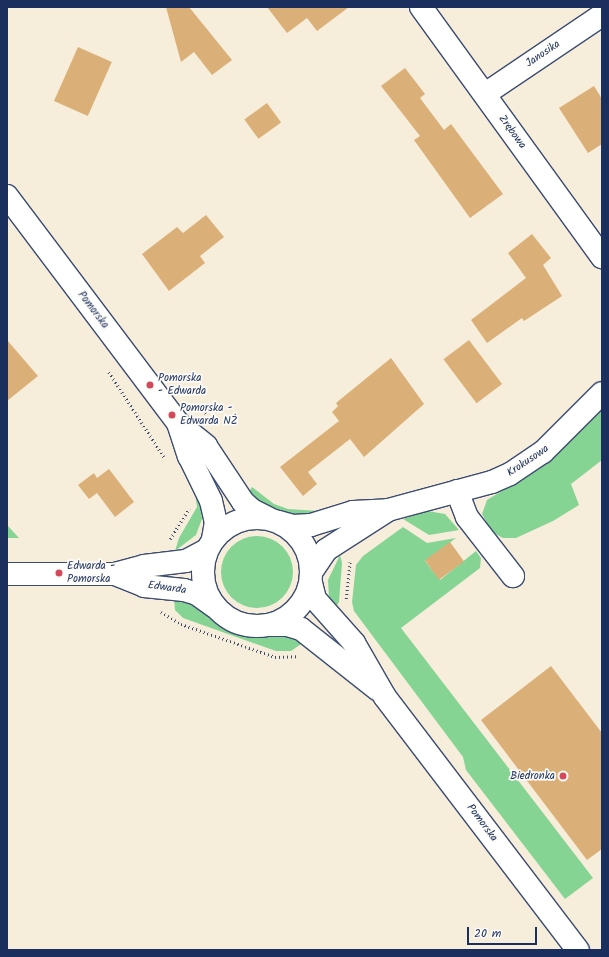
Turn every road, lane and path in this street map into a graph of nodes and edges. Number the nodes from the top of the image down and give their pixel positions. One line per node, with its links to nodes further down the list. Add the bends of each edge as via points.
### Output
1 (421, 7): 3 (street, Zrębowa)
2 (602, 15): 3 (street, Janosika)
3 (484, 94): 5 (street, Zrębowa)
4 (7, 196): 10 (street, Pomorska)
5 (602, 257)
6 (107, 368): 11 (path)
7 (602, 393): 12 (street, Krokusowa, via 558,439 526,464 492,482)
8 (201, 406): 9 (path)
9 (210, 418)
10 (178, 423): 15 (street, Pomorska, via 206,446 243,502 252,510); 17 (street, Pomorska, via 189,456 211,501 216,522)
11 (167, 462)
12 (457, 491): 14 (street, Krokusowa); 20 (street, via 467,517)
13 (190, 505): 16 (path)
14 (388, 510): 15 (street, Krokusowa, via 353,512 301,526); 21 (street, Krokusowa, via 326,550)
15 (273, 520): 17 (street, via 243,519 222,530); 21 (street, via 290,528 306,547)
16 (169, 541)
17 (210, 545): 19 (street, Edwarda, via 186,561 144,566); 22 (street, via 203,568 204,586)
18 (7, 574): 19 (street, Edwarda)
19 (115, 574): 22 (street, Edwarda, via 144,586 184,590 197,594)
20 (514, 576)
21 (311, 577): 24 (street, via 307,594 292,614); 26 (street, Pomorska, via 315,599 354,643)
22 (215, 607): 24 (street, via 224,616 247,626)
23 (155, 609): 25 (path, via 181,624 274,658)
24 (271, 625): 26 (street, Pomorska, via 287,625 300,629)
25 (302, 656)
26 (385, 697): 27 (street, Pomorska)
27 (578, 950)

